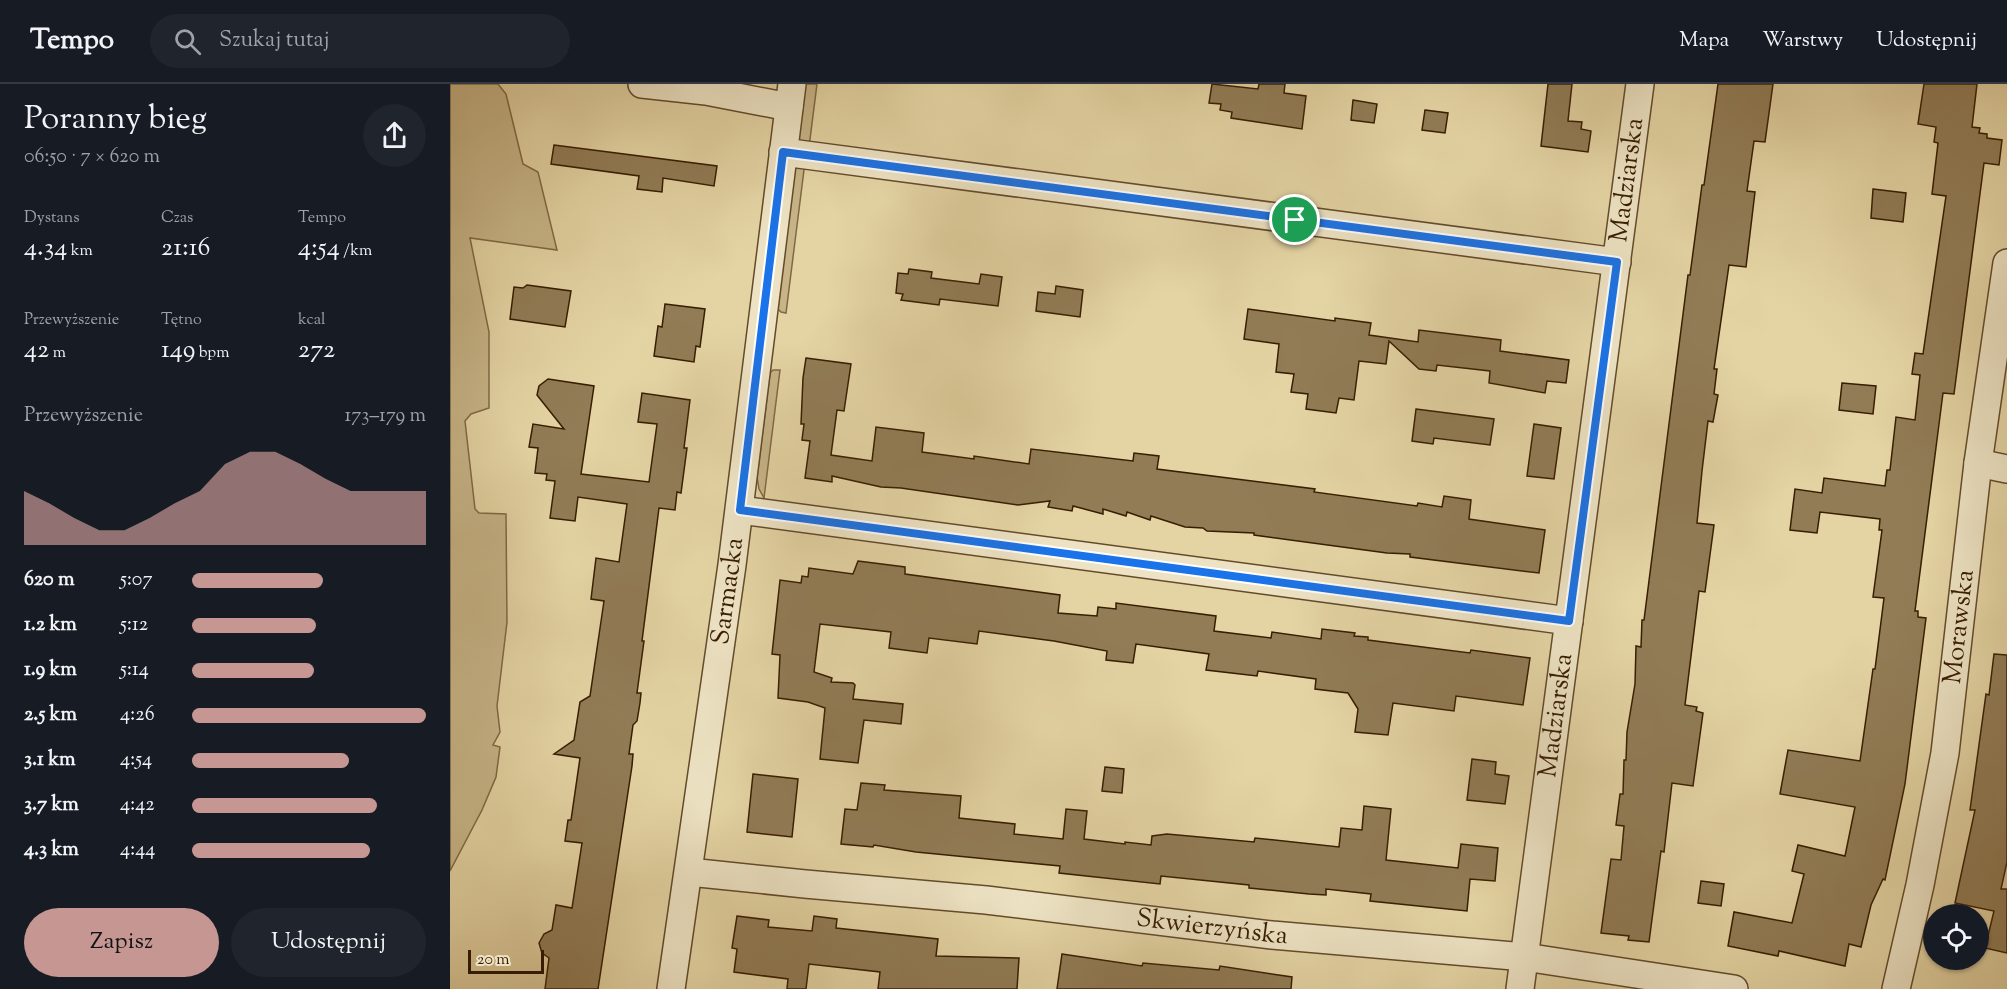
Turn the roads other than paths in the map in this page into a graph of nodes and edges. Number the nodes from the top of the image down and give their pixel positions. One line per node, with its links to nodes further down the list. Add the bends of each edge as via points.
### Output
1 (642, 84): 3 (street)
2 (1640, 84): 5 (street, Madziarska)
3 (790, 96): 4 (street, Sarmacka)
4 (783, 152): 5 (street); 9 (street, Sarmacka)
5 (1617, 262): 10 (street, Madziarska)
6 (2007, 263): 7 (street, Morawska)
7 (1978, 463): 8 (street); 16 (street, Morawska, via 1945,753)
8 (2007, 469)
9 (740, 510): 10 (street); 11 (street, Sarmacka)
10 (1569, 621): 12 (street, Madziarska)
11 (689, 872): 12 (street, Skwierzyńska, via 986,900 1272,935); 13 (street, Sarmacka)
12 (1525, 957): 14 (street, Madziarska); 15 (street, Skwierzyńska)
13 (671, 989)
14 (1520, 989)
15 (1734, 989)
16 (1896, 989)

